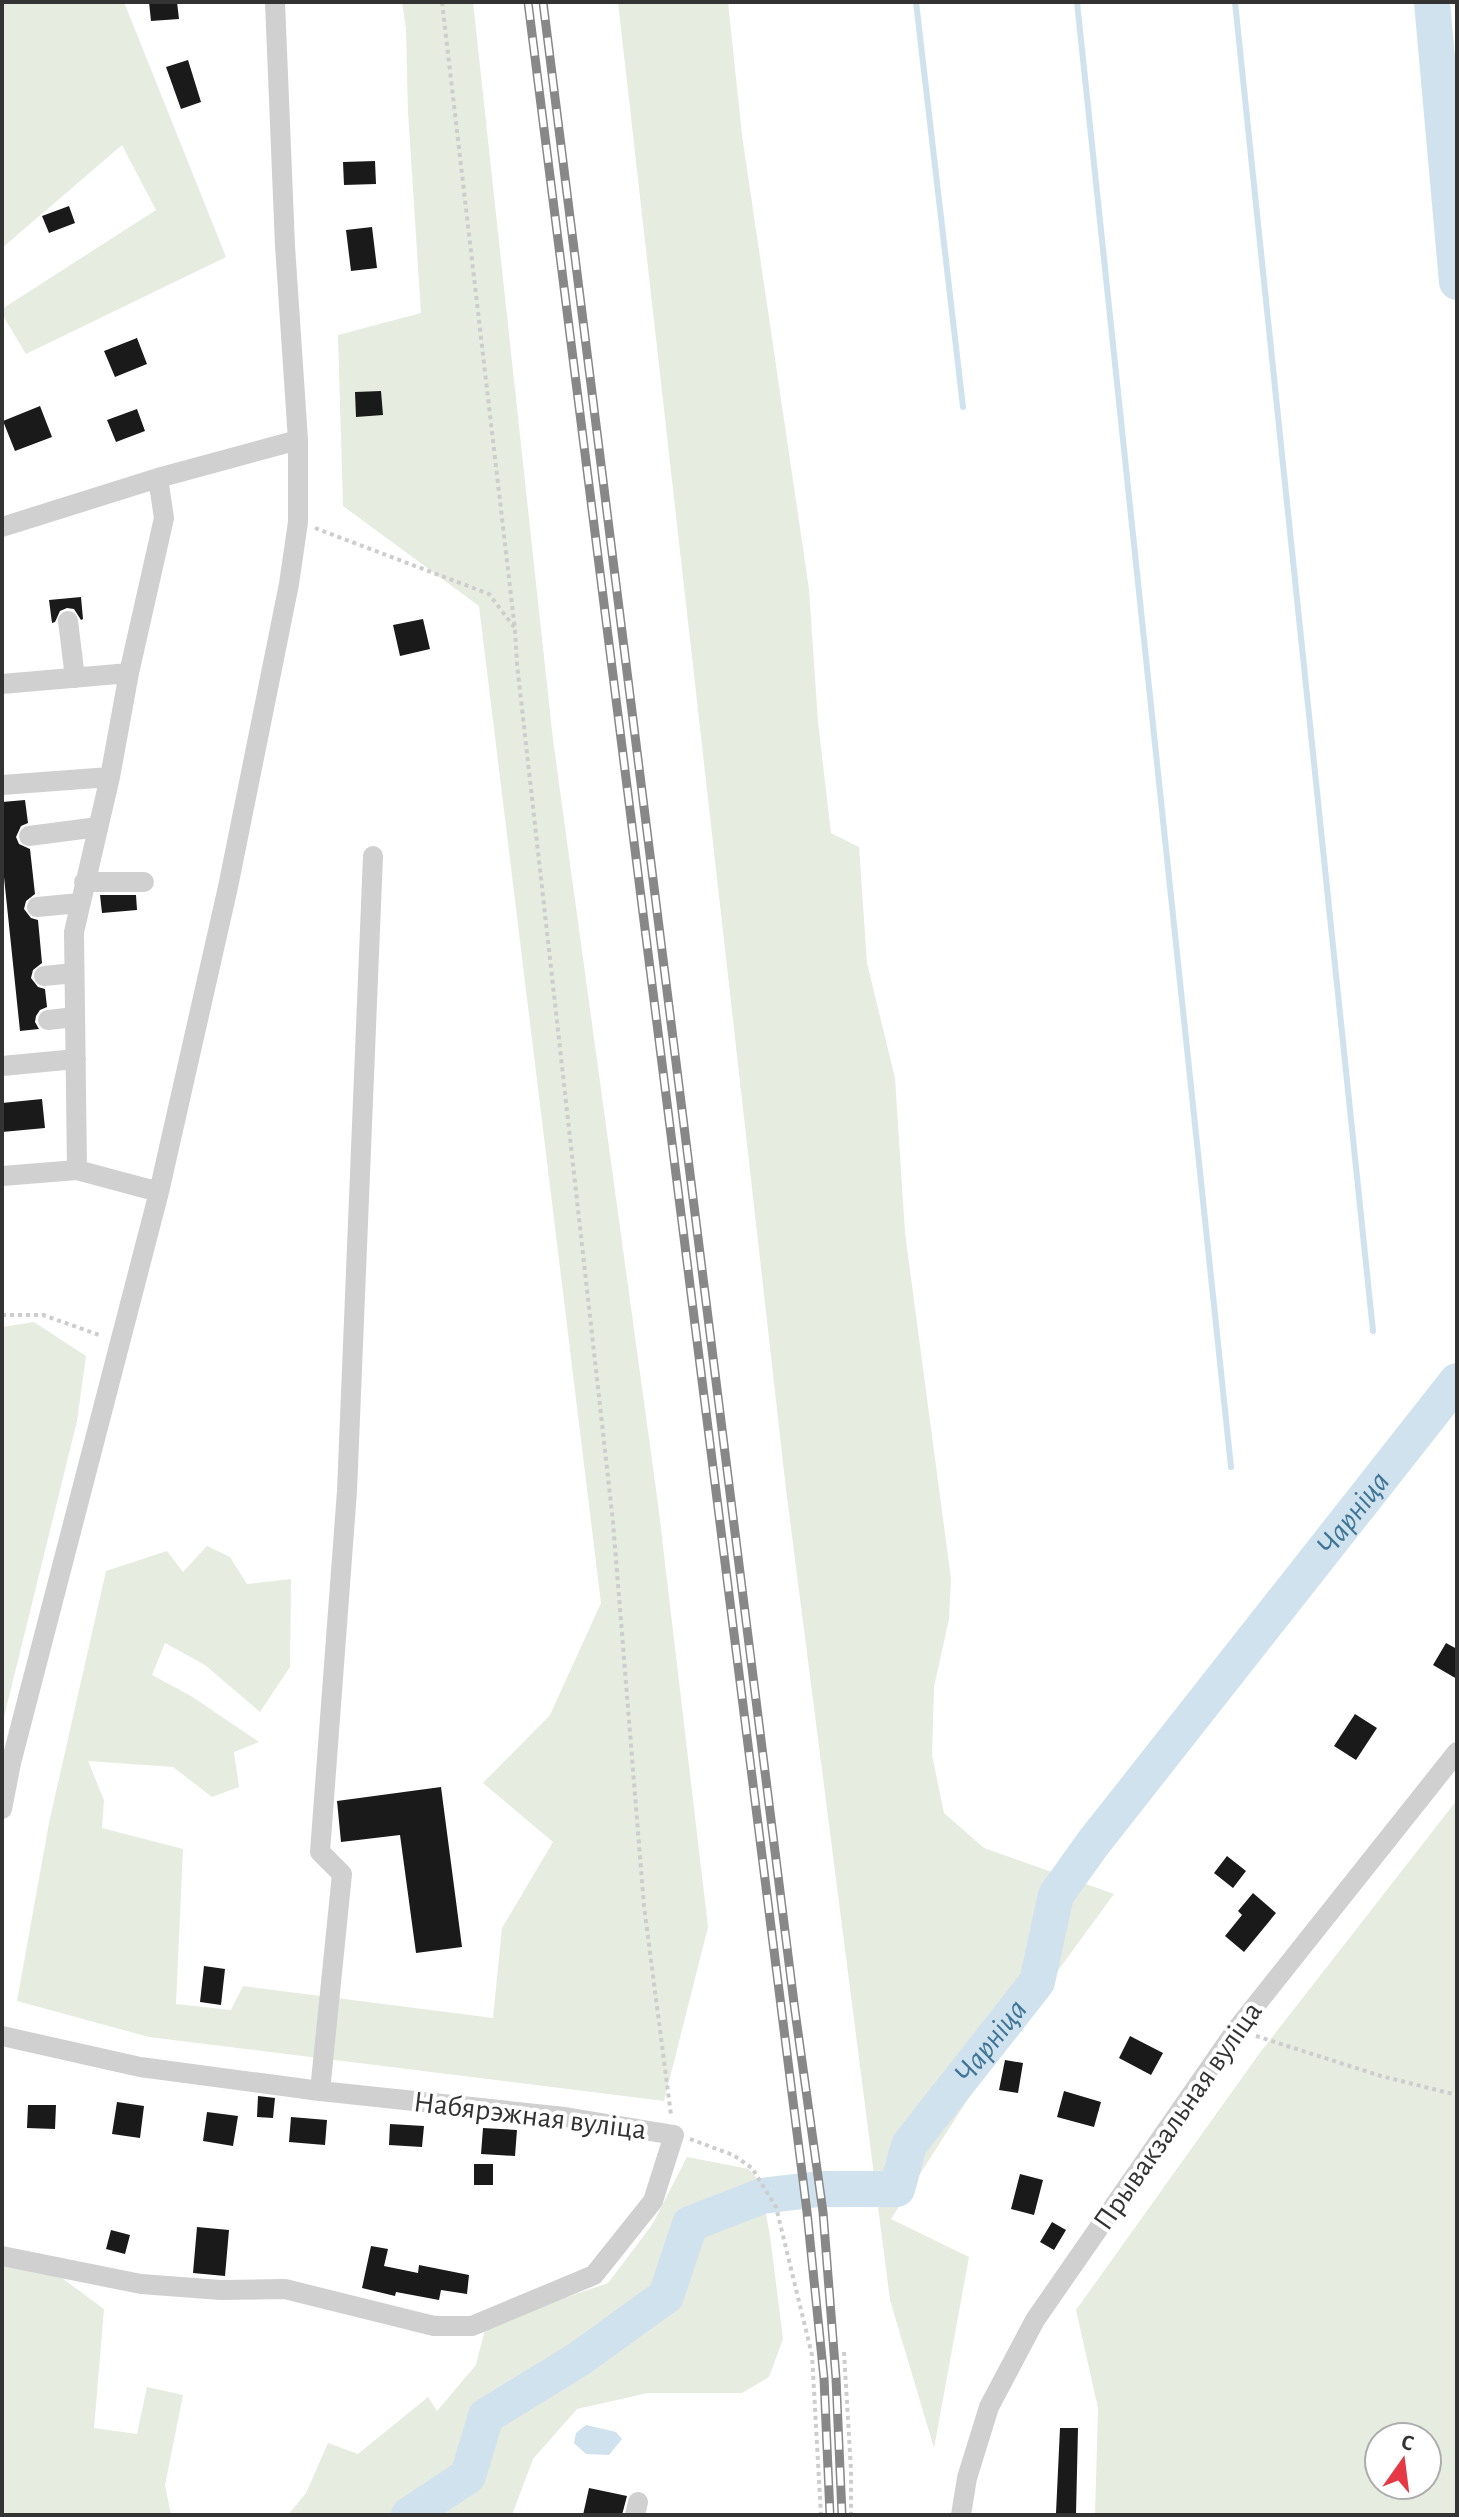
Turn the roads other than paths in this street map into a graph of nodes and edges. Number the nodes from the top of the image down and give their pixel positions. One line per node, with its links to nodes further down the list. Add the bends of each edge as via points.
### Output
1 (275, 2): 2 (street)
2 (298, 440): 3 (street); 26 (street, via 298,522 289,584)
3 (158, 478): 4 (street); 6 (street, via 164,518)
4 (2, 527)
5 (68, 621): 7 (street)
6 (129, 673): 7 (street); 9 (street)
7 (75, 678): 8 (street)
8 (2, 684)
9 (110, 777): 10 (street); 11 (street)
10 (2, 785)
11 (98, 827): 12 (street); 14 (street)
12 (29, 836)
13 (373, 856): 30 (street, via 347,1491 320,1852 342,1874)
14 (84, 882): 15 (street); 16 (street)
15 (144, 882)
16 (80, 903): 17 (street); 18 (street)
17 (37, 907)
18 (74, 973): 19 (street); 20 (street)
19 (44, 976)
20 (75, 1017): 21 (street); 22 (street)
21 (48, 1020)
22 (76, 1059): 23 (street); 24 (street)
23 (2, 1066)
24 (77, 1170): 25 (street); 26 (street)
25 (2, 1176)
26 (159, 1192): 28 (street)
27 (1457, 1752): 32 (street, Прывакзальная вуліца, via 1236,2030 1029,2330 989,2407)
28 (2, 1809)
29 (2, 2036): 30 (street, Набярэжная вуліца, via 140,2067)
30 (320, 2091): 31 (street, Набярэжная вуліца, via 565,2117 674,2135 653,2201 594,2275 472,2326 434,2326 285,2289 141,2284)
31 (2, 2256)
32 (961, 2515)

